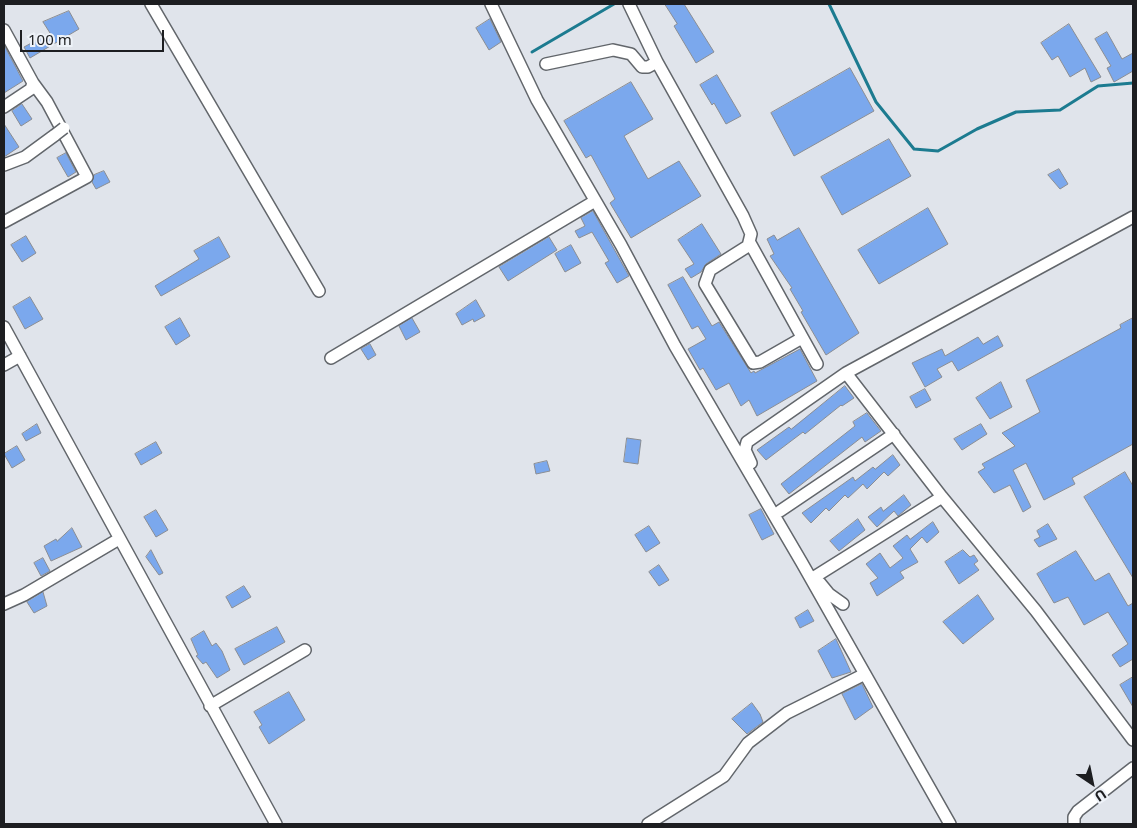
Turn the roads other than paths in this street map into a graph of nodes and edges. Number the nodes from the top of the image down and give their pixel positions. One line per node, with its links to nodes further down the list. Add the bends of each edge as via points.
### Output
1 (151, 4): 15 (street)
2 (491, 4): 11 (street, via 525,77)
3 (629, 4): 5 (street)
4 (4, 30): 7 (street)
5 (658, 62): 6 (street, via 642,67 631,54 609,50); 14 (street, via 748,225)
6 (546, 64)
7 (33, 83): 8 (street, via 31,88); 13 (street, via 47,102 87,178)
8 (4, 107)
9 (59, 131): 10 (street, via 25,156)
10 (4, 165)
11 (595, 201): 19 (street); 31 (street)
12 (1133, 217): 22 (street)
13 (4, 222)
14 (750, 243): 17 (street); 17 (street, via 708,272 705,284 711,295 753,363)
15 (319, 291)
16 (4, 327): 18 (street)
17 (802, 338): 20 (street)
18 (20, 356): 21 (street); 26 (street)
19 (331, 358)
20 (816, 364)
21 (4, 365)
22 (846, 373): 23 (street); 25 (street, via 744,446)
23 (894, 434): 24 (street); 25 (street)
24 (942, 497): 27 (street); 33 (street, via 1036,611)
25 (780, 511): 27 (street)
26 (119, 539): 28 (street); 32 (street)
27 (816, 576): 29 (street, via 824,589)
28 (4, 604)
29 (843, 604)
30 (305, 650): 32 (street)
31 (865, 674): 36 (street, via 787,713 748,742 724,776); 37 (street)
32 (210, 706): 35 (street)
33 (1133, 740)
34 (1133, 768): 38 (street, via 1078,811)
35 (276, 824)
36 (648, 824)
37 (950, 824)
38 (1074, 824)

